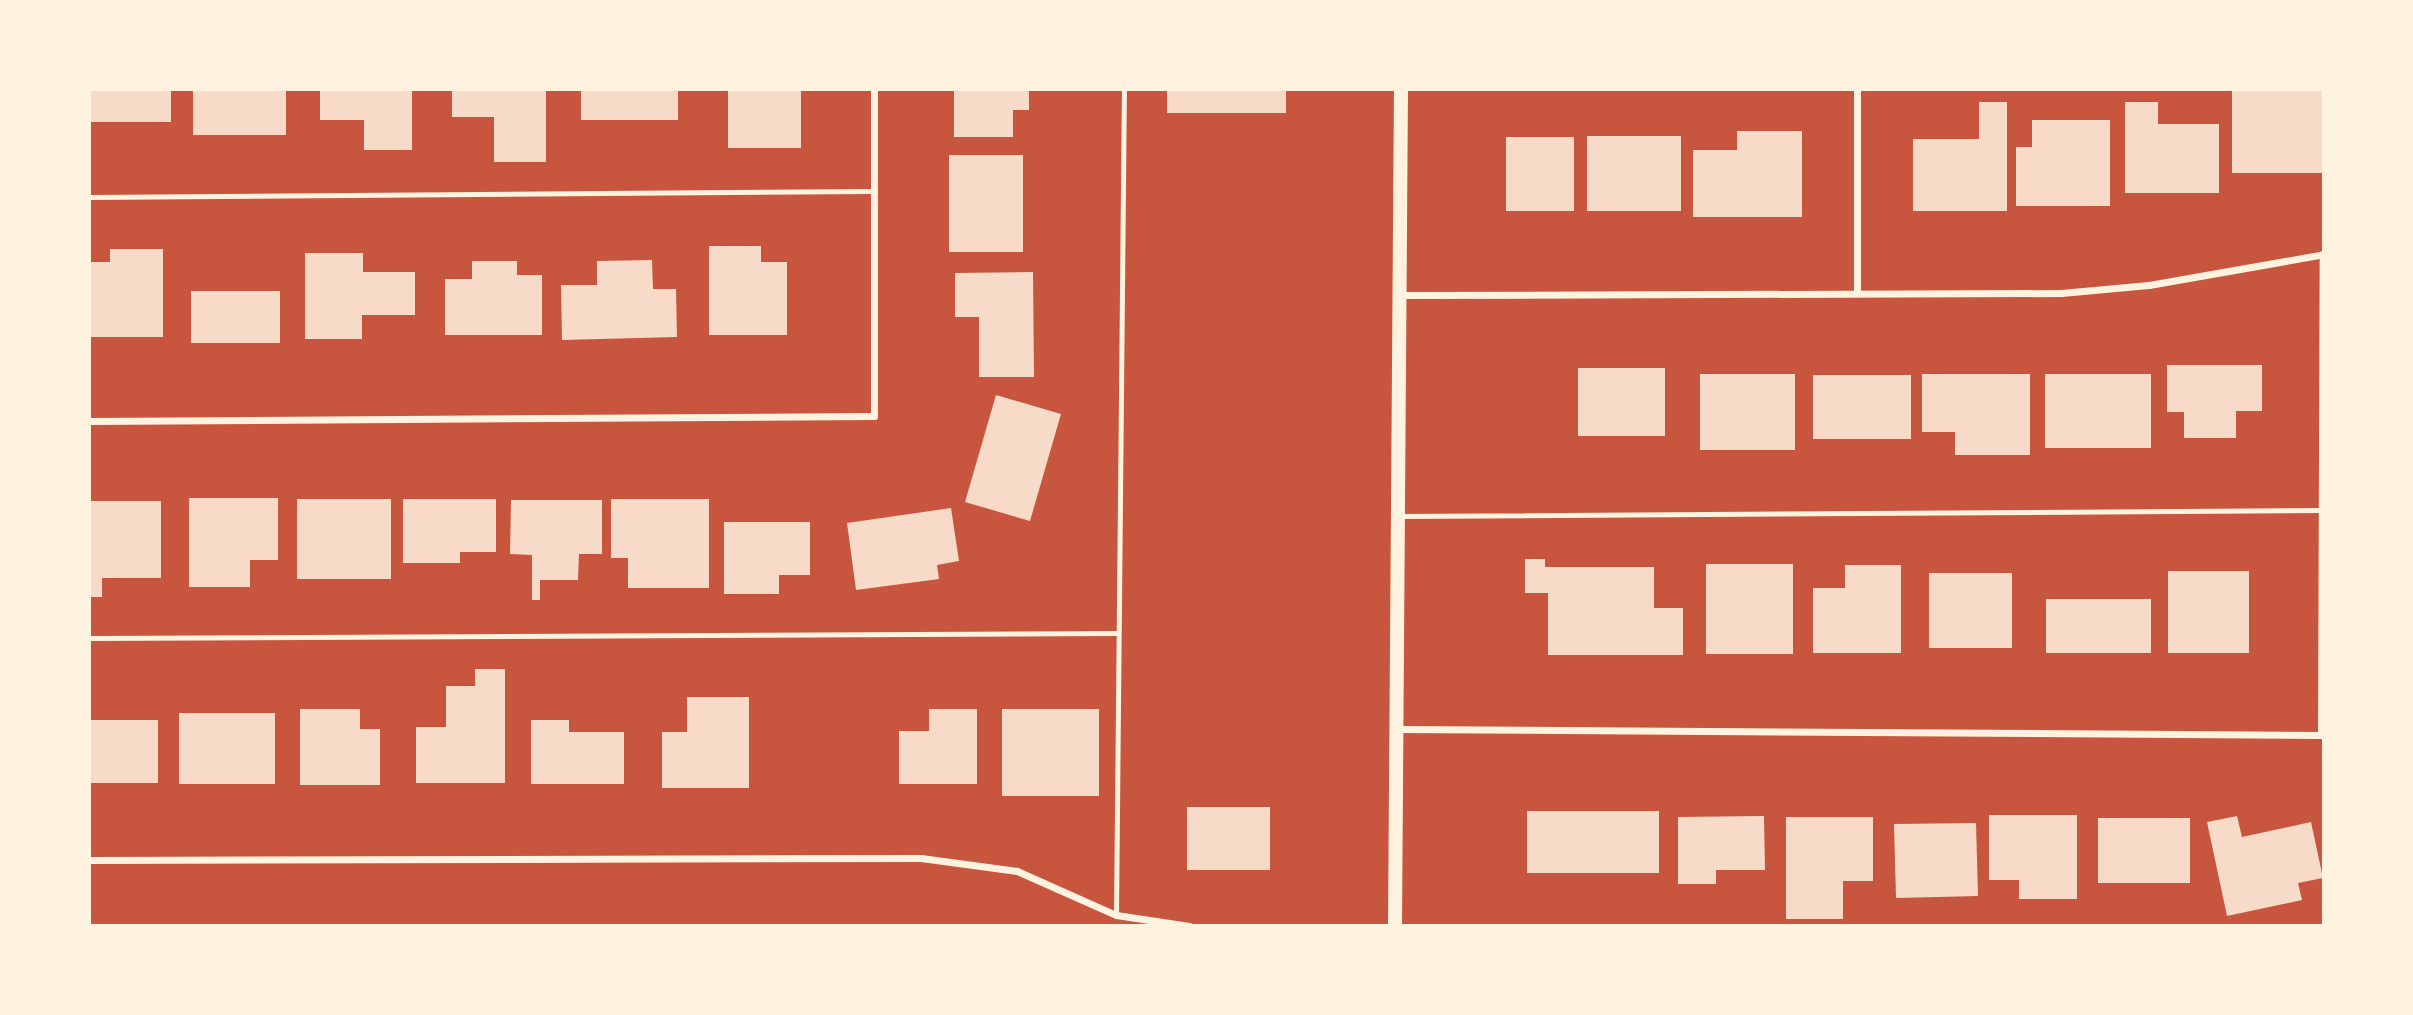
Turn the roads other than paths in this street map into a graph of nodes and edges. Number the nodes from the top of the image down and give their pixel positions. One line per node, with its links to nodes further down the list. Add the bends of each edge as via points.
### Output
1 (874, 89): 5 (street)
2 (1124, 89): 13 (lane)
3 (1401, 89): 9 (main road)
4 (1857, 89): 8 (street)
5 (874, 191): 6 (lane); 10 (street, via 874,416)
6 (89, 197)
7 (2324, 254): 8 (street, via 2149,285 2061,293); 11 (street)
8 (1857, 293): 9 (street)
9 (1399, 295): 12 (main road)
10 (89, 421)
11 (2322, 510): 12 (lane); 15 (street, via 2321,736)
12 (1398, 516): 15 (main road)
13 (1118, 633): 14 (lane); 17 (lane)
14 (89, 638)
15 (1397, 729): 19 (main road)
16 (89, 860): 17 (street, via 921,858 1017,871)
17 (1116, 915): 18 (street)
18 (1189, 926)
19 (1395, 926)

